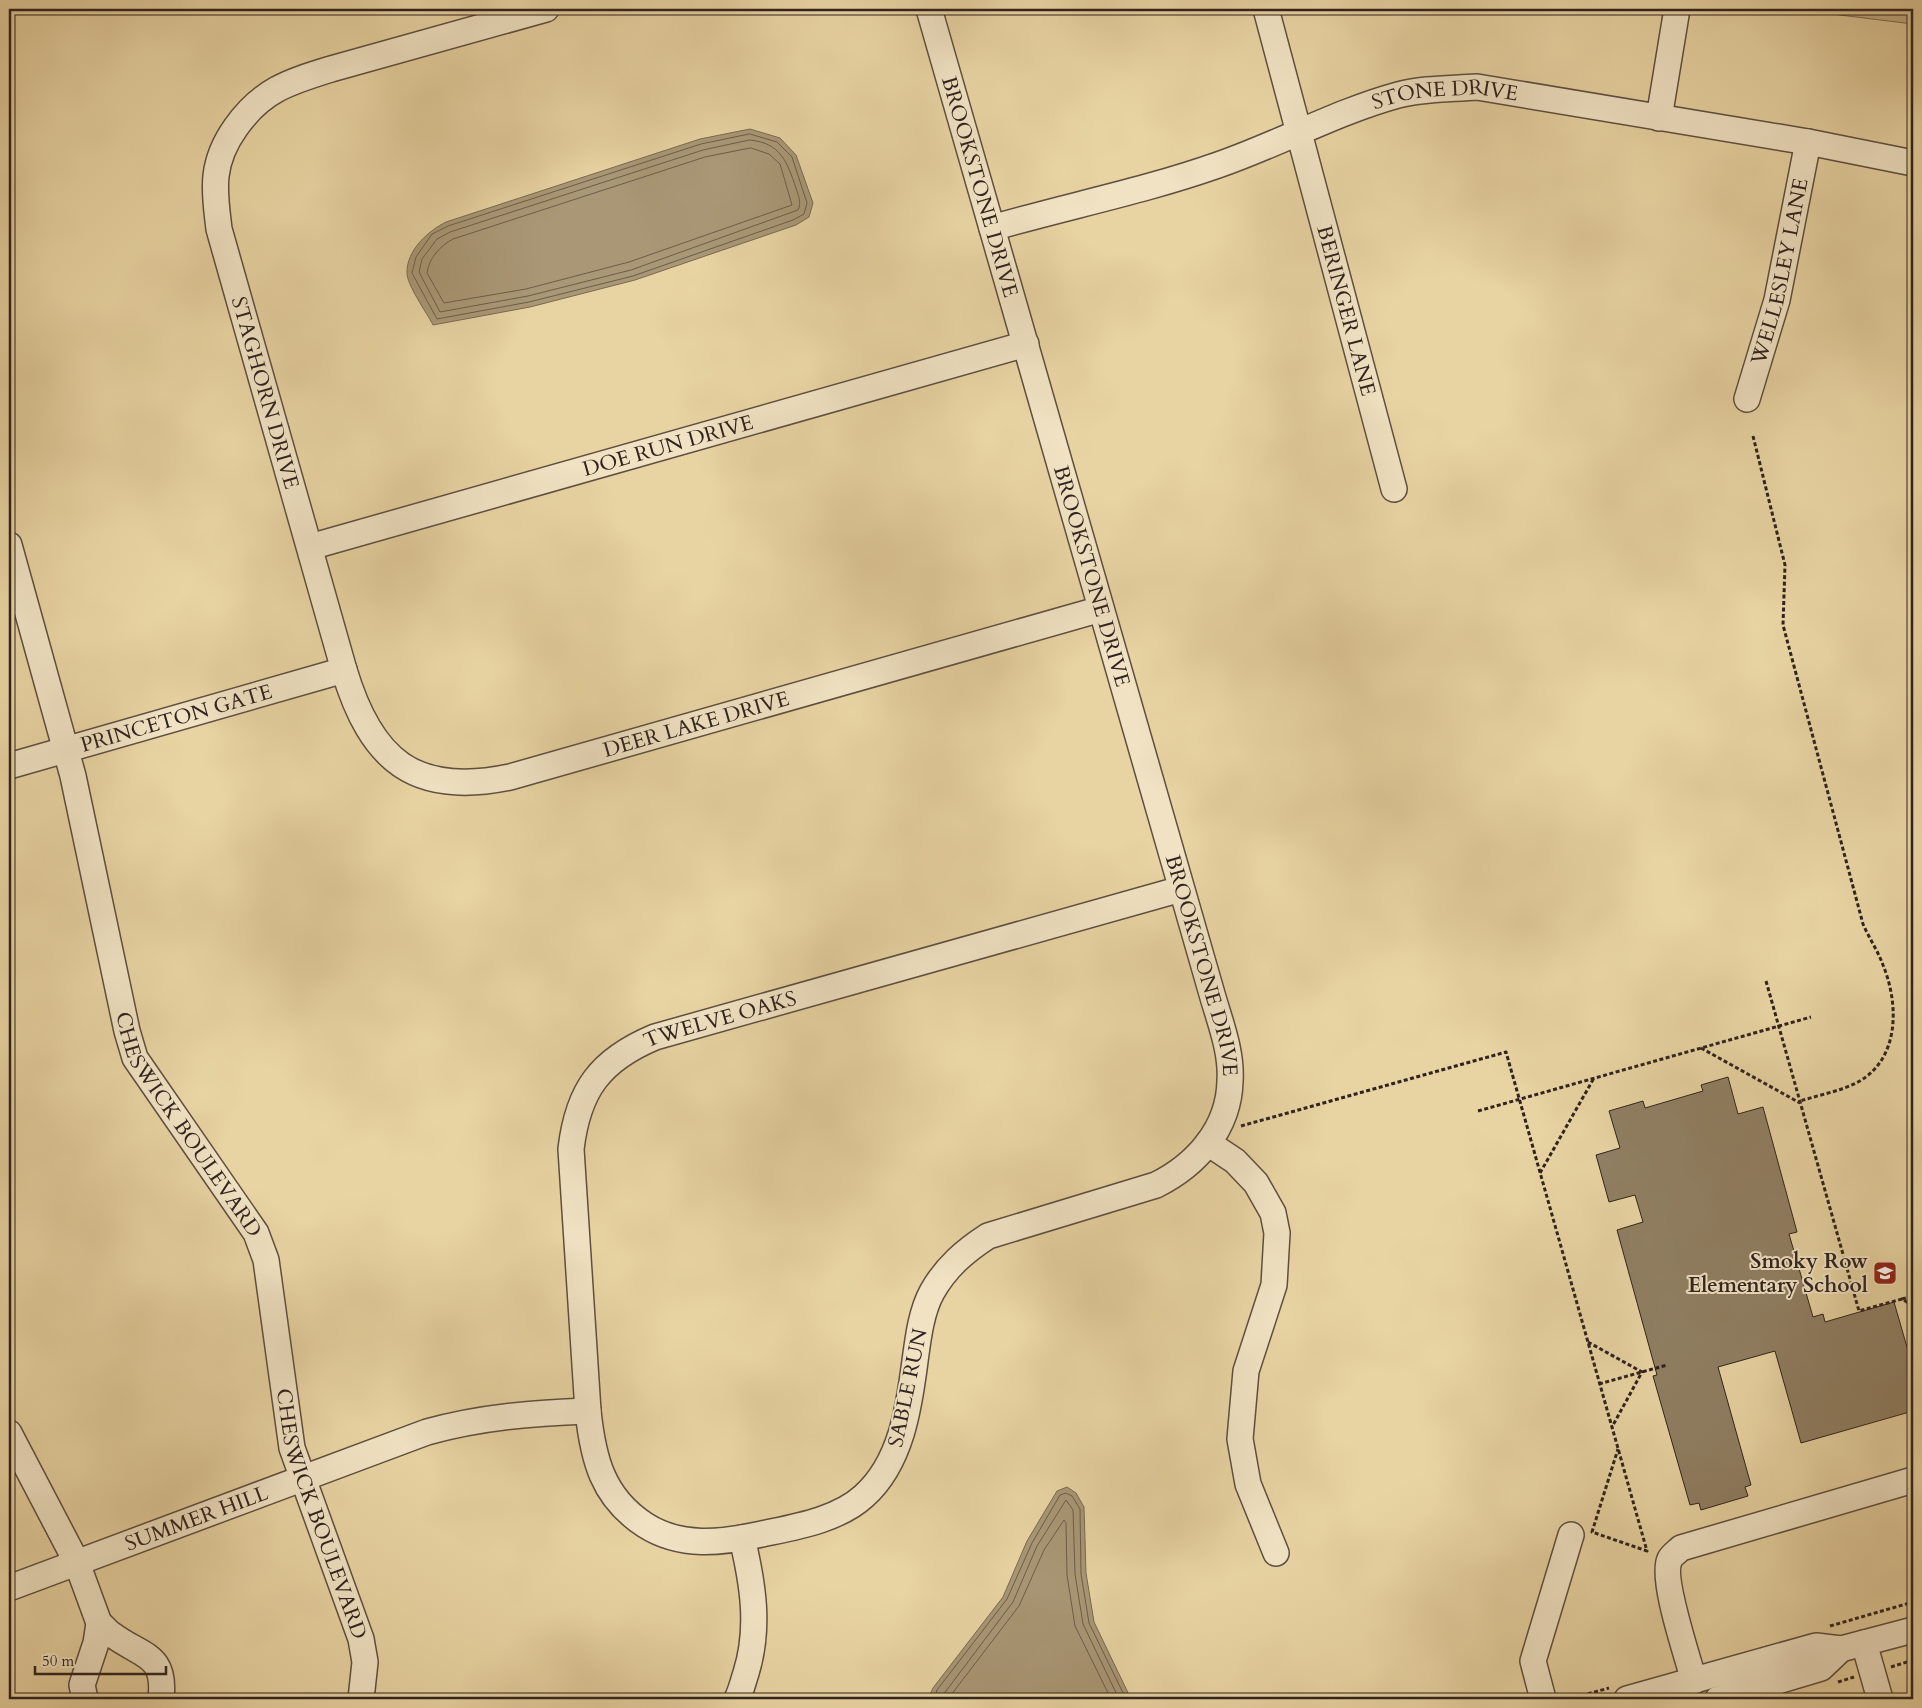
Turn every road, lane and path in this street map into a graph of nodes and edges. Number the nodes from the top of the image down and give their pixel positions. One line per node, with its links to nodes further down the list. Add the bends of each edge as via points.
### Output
1 (546, 9): 15 (street, STAGHORN DRIVE, via 296,80 257,101 223,149 216,174 219,229)
2 (929, 9): 9 (street, BROOKSTONE DRIVE)
3 (1266, 9): 6 (street, BERINGER LANE)
4 (1677, 9): 5 (street)
5 (1659, 118): 6 (street, STONE DRIVE, via 1468,88 1400,94); 7 (street, STONE DRIVE)
6 (1299, 134): 9 (street, STONE DRIVE, via 1148,188); 13 (street, BERINGER LANE)
7 (1808, 142): 8 (street, STONE DRIVE); 11 (street, WELLESLEY LANE, via 1777,300)
8 (1913, 163)
9 (992, 228): 10 (street, BROOKSTONE DRIVE)
10 (1026, 344): 15 (street, DOE RUN DRIVE); 16 (street, BROOKSTONE DRIVE)
11 (1747, 399)
12 (1753, 436): 27 (path, via 1785,565 1783,625 1863,924 1883,965 1893,1003 1892,1034 1876,1068 1850,1086)
13 (1394, 488)
14 (9, 545): 18 (street, CHESWICK BOULEVARD)
15 (310, 547): 17 (street, STAGHORN DRIVE)
16 (1100, 609): 17 (street, DEER LAKE DRIVE, via 510,778 482,783 442,781 418,774 397,762 378,745 368,730); 20 (street, BROOKSTONE DRIVE)
17 (344, 670): 18 (street, PRINCETON GATE)
18 (66, 749): 19 (street, PRINCETON GATE); 42 (street, CHESWICK BOULEVARD, via 135,1058 256,1233 266,1260 292,1448)
19 (9, 766)
20 (1181, 888): 29 (street, BROOKSTONE DRIVE, via 1229,1063 1227,1102); 38 (street, TWELVE OAKS, via 654,1037 628,1049 609,1063 593,1081 582,1101 571,1149)
21 (1766, 980): 23 (path)
22 (1811, 1017): 23 (path)
23 (1779, 1026): 24 (path); 27 (path)
24 (1701, 1048): 25 (path); 27 (path)
25 (1594, 1078): 26 (path); 30 (path)
26 (1519, 1099): 28 (path); 29 (path, via 1506,1052 1235,1128); 30 (path)
27 (1800, 1102): 32 (path, via 1859,1311)
28 (1478, 1110)
29 (1213, 1146): 45 (street, SABLE RUN, via 1178,1174 1156,1185 988,1236 964,1251 931,1293 919,1330 899,1441 880,1478 863,1497 843,1510); 46 (street, via 1235,1160 1256,1183 1273,1213 1277,1233 1274,1285 1246,1371 1240,1439 1248,1484)
30 (1540, 1173): 34 (path)
31 (1913, 1296): 32 (path)
32 (1902, 1299): 33 (path)
33 (1913, 1306)
34 (1587, 1341): 36 (path); 37 (path)
35 (1667, 1365): 36 (path)
36 (1642, 1372): 37 (path); 39 (path)
37 (1599, 1384): 39 (path)
38 (588, 1411): 42 (street, SUMMER HILL, via 466,1421 427,1432); 45 (street, SABLE RUN, via 597,1465 606,1483 635,1518 654,1531 676,1538 715,1542)
39 (1612, 1427): 41 (path)
40 (9, 1433): 47 (street)
41 (1618, 1450): 41 (path, via 1645,1542 1647,1551 1592,1532)
42 (302, 1479): 47 (street, SUMMER HILL); 58 (street, CHESWICK BOULEVARD, via 361,1639 365,1662)
43 (1913, 1480): 54 (street, via 1681,1548 1674,1554 1669,1560 1668,1582)
44 (1571, 1535): 60 (street, via 1534,1661)
45 (742, 1538): 59 (street, via 755,1619 752,1652)
46 (1276, 1553)
47 (76, 1563): 48 (street, SUMMER HILL); 49 (street)
48 (9, 1588)
49 (99, 1623): 56 (street, via 82,1686); 57 (street, via 113,1636 143,1651 157,1666 163,1682)
50 (1913, 1630): 51 (street)
51 (1853, 1646): 53 (street); 54 (street, via 1816,1646); 62 (street, via 1821,1668)
52 (1913, 1660): 53 (path)
53 (1872, 1672): 55 (path); 63 (street)
54 (1694, 1681): 61 (street)
55 (1834, 1683)
56 (86, 1699)
57 (161, 1699)
58 (361, 1699)
59 (737, 1699)
60 (1543, 1699)
61 (1627, 1699)
62 (1718, 1699)
63 (1880, 1699)

